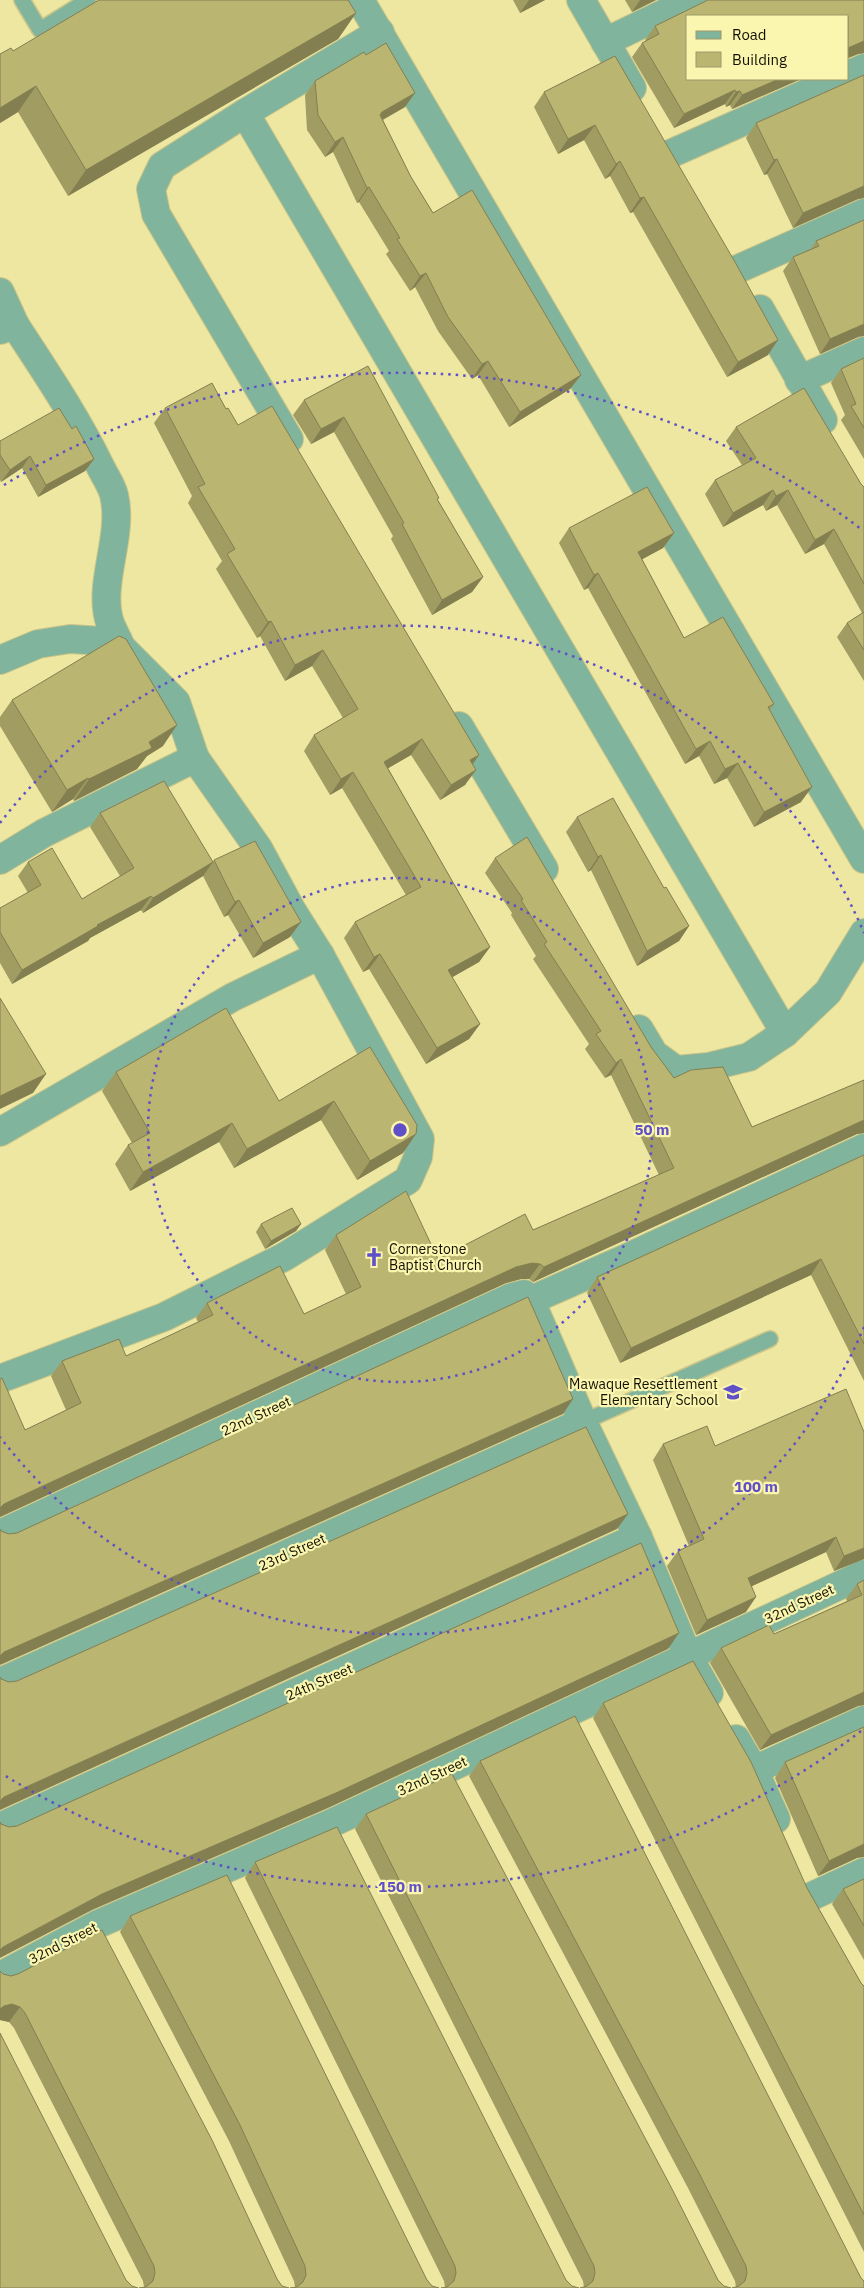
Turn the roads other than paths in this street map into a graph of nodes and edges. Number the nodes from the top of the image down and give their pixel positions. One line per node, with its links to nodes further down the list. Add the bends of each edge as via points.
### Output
1 (22, 0): 2 (lane, via 40,30)
2 (88, 0)
3 (360, 0): 6 (street)
4 (581, 0): 7 (street)
5 (692, 0): 7 (street)
6 (380, 32): 12 (street); 27 (street)
7 (605, 42): 11 (street)
8 (864, 68): 9 (street)
9 (849, 75)
10 (837, 80): 13 (street, via 665,145)
11 (645, 111)
12 (245, 113): 22 (street, via 162,166 151,189 156,214); 33 (street)
13 (684, 178)
14 (864, 213): 16 (street)
15 (724, 244): 16 (street)
16 (738, 269): 20 (street)
17 (0, 292): 18 (street)
18 (7, 327): 23 (street, via 90,446 114,495 116,529 107,580 107,601 110,622)
19 (864, 352): 20 (street)
20 (799, 380): 21 (street)
21 (834, 439)
22 (303, 463)
23 (121, 647): 24 (street, via 103,641 70,639 38,644); 26 (street, via 176,702)
24 (0, 660)
25 (446, 703): 29 (street)
26 (195, 758): 28 (street, via 44,833); 31 (street, via 258,848)
27 (864, 859)
28 (0, 860)
29 (558, 892)
30 (864, 933): 33 (street, via 828,992)
31 (320, 955): 34 (street, via 232,997); 38 (street, via 420,1139 418,1157 408,1180 284,1256 164,1317)
32 (629, 1012): 33 (street, via 654,1054 676,1070 708,1067 749,1057)
33 (785, 1033)
34 (0, 1132)
35 (864, 1148): 36 (street, 22nd Street, via 630,1256)
36 (520, 1299): 39 (street); 40 (street, 22nd Street)
37 (770, 1339): 39 (lane)
38 (0, 1379)
39 (583, 1422): 41 (street); 44 (street, 23rd Street)
40 (0, 1534)
41 (638, 1537): 43 (street); 49 (street, 24th Street)
42 (864, 1574): 43 (street, 32nd Street)
43 (688, 1656): 45 (street, 32nd Street); 48 (street)
44 (0, 1682)
45 (571, 1710): 47 (street); 53 (street, 32nd Street, via 452,1778 339,1831 228,1879)
46 (864, 1720): 48 (street)
47 (584, 1737)
48 (754, 1770): 50 (street)
49 (0, 1827)
50 (786, 1843)
51 (798, 1870): 52 (street, via 815,1906)
52 (864, 1872)
53 (98, 1924): 54 (street); 55 (street, 32nd Street)
54 (112, 1950)
55 (0, 1976)

